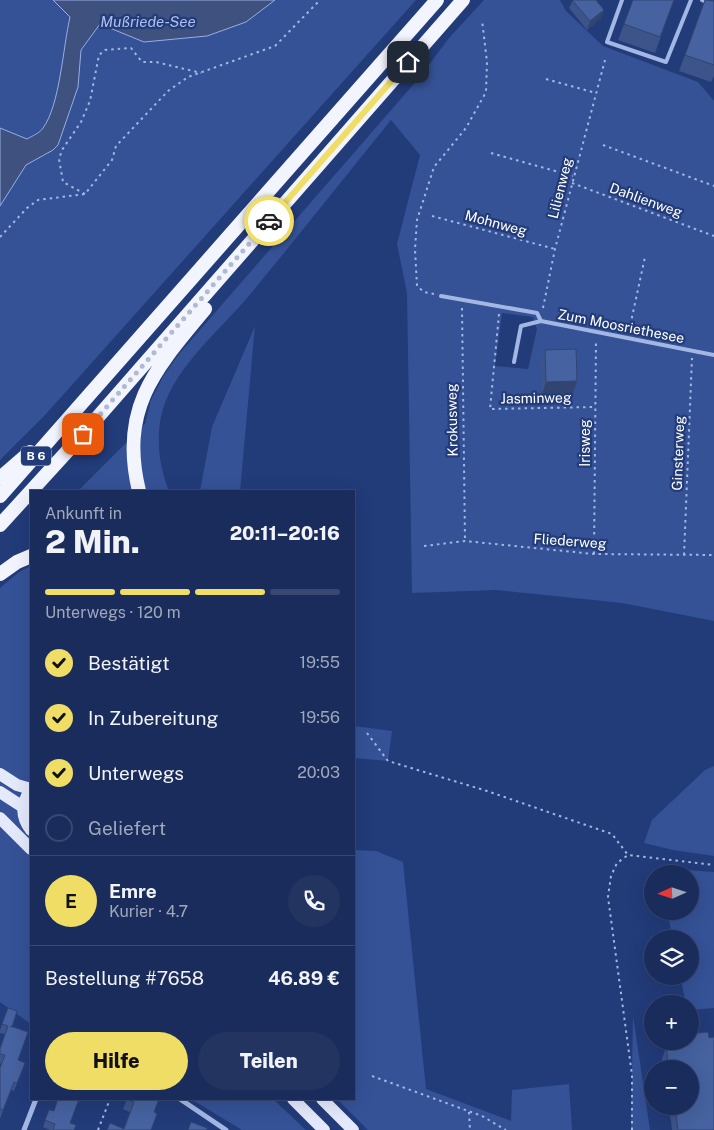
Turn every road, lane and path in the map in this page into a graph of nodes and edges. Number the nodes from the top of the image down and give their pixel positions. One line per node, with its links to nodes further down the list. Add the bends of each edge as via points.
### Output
1 (319, 0): 10 (path, via 275,46)
2 (437, 0): 35 (highway, B 6)
3 (463, 0): 24 (highway, B 6)
4 (622, 0): 5 (lane, via 607,42 666,62)
5 (691, 0)
6 (702, 0): 7 (lane)
7 (714, 6)
8 (482, 20): 25 (path, via 487,62 486,92 466,128 434,167 417,220 417,286 424,292)
9 (605, 60): 12 (path, Lilienweg)
10 (201, 73): 18 (path, via 188,77 168,91 116,146 112,160); 18 (path, via 156,62 142,62 132,48 105,50 100,55 90,101 59,159 63,182)
11 (546, 79): 12 (path)
12 (596, 93): 15 (path, Lilienweg)
13 (603, 146): 17 (path)
14 (491, 153): 15 (path)
15 (574, 176): 16 (path, Lilienweg)
16 (572, 183): 20 (path, Dahlienweg); 22 (path, Lilienweg)
17 (714, 186)
18 (85, 194): 21 (path, via 38,200)
19 (432, 216): 22 (path, Mohnweg)
20 (714, 236)
21 (0, 237)
22 (555, 250): 28 (path, Lilienweg)
23 (645, 257): 30 (path)
24 (211, 288): 37 (highway, B 6); 38 (highway, via 209,304 161,362 143,394 133,433 133,467)
25 (440, 296): 26 (lane, Zum Moosriethesee)
26 (463, 300): 27 (lane, Zum Moosriethesee); 42 (path, Krokusweg)
27 (500, 306): 28 (lane, Zum Moosriethesee, via 537,313); 34 (path, Jasminweg, via 490,409)
28 (541, 322): 29 (lane, Zum Moosriethesee); 33 (lane, via 521,326)
29 (597, 332): 30 (lane, Zum Moosriethesee); 34 (path, Irisweg)
30 (627, 338): 31 (lane, Zum Moosriethesee)
31 (693, 351): 32 (lane, Zum Moosriethesee); 45 (path, Ginsterweg)
32 (714, 355)
33 (514, 362)
34 (595, 407): 44 (path, Irisweg)
35 (72, 416): 36 (highway); 40 (highway, B 6)
36 (0, 478)
37 (32, 490)
38 (139, 490)
39 (30, 492): 41 (highway, B 6)
40 (0, 496)
41 (0, 526)
42 (465, 541): 43 (path, Fliederweg); 44 (path, Fliederweg)
43 (424, 546)
44 (594, 554): 45 (path, Fliederweg)
45 (684, 555): 46 (path, Fliederweg)
46 (714, 555)
47 (30, 556): 48 (highway)
48 (0, 574)
49 (367, 733): 58 (path, via 388,761 612,834)
50 (0, 774): 51 (main road)
51 (30, 789)
52 (30, 791): 54 (main road)
53 (0, 792): 54 (main road)
54 (23, 807): 56 (main road)
55 (0, 818): 57 (main road)
56 (30, 828)
57 (30, 848)
58 (628, 855): 59 (path); 74 (path, via 617,863 610,876 608,897 632,1075)
59 (714, 865)
60 (372, 1076): 66 (path)
61 (36, 1100): 67 (street)
62 (110, 1100): 68 (path)
63 (181, 1100): 69 (street)
64 (294, 1100): 70 (main road)
65 (323, 1100): 71 (main road)
66 (468, 1112): 72 (path); 73 (path)
67 (24, 1130)
68 (98, 1130)
69 (226, 1130)
70 (324, 1130)
71 (353, 1130)
72 (470, 1130)
73 (506, 1130)
74 (632, 1130)

